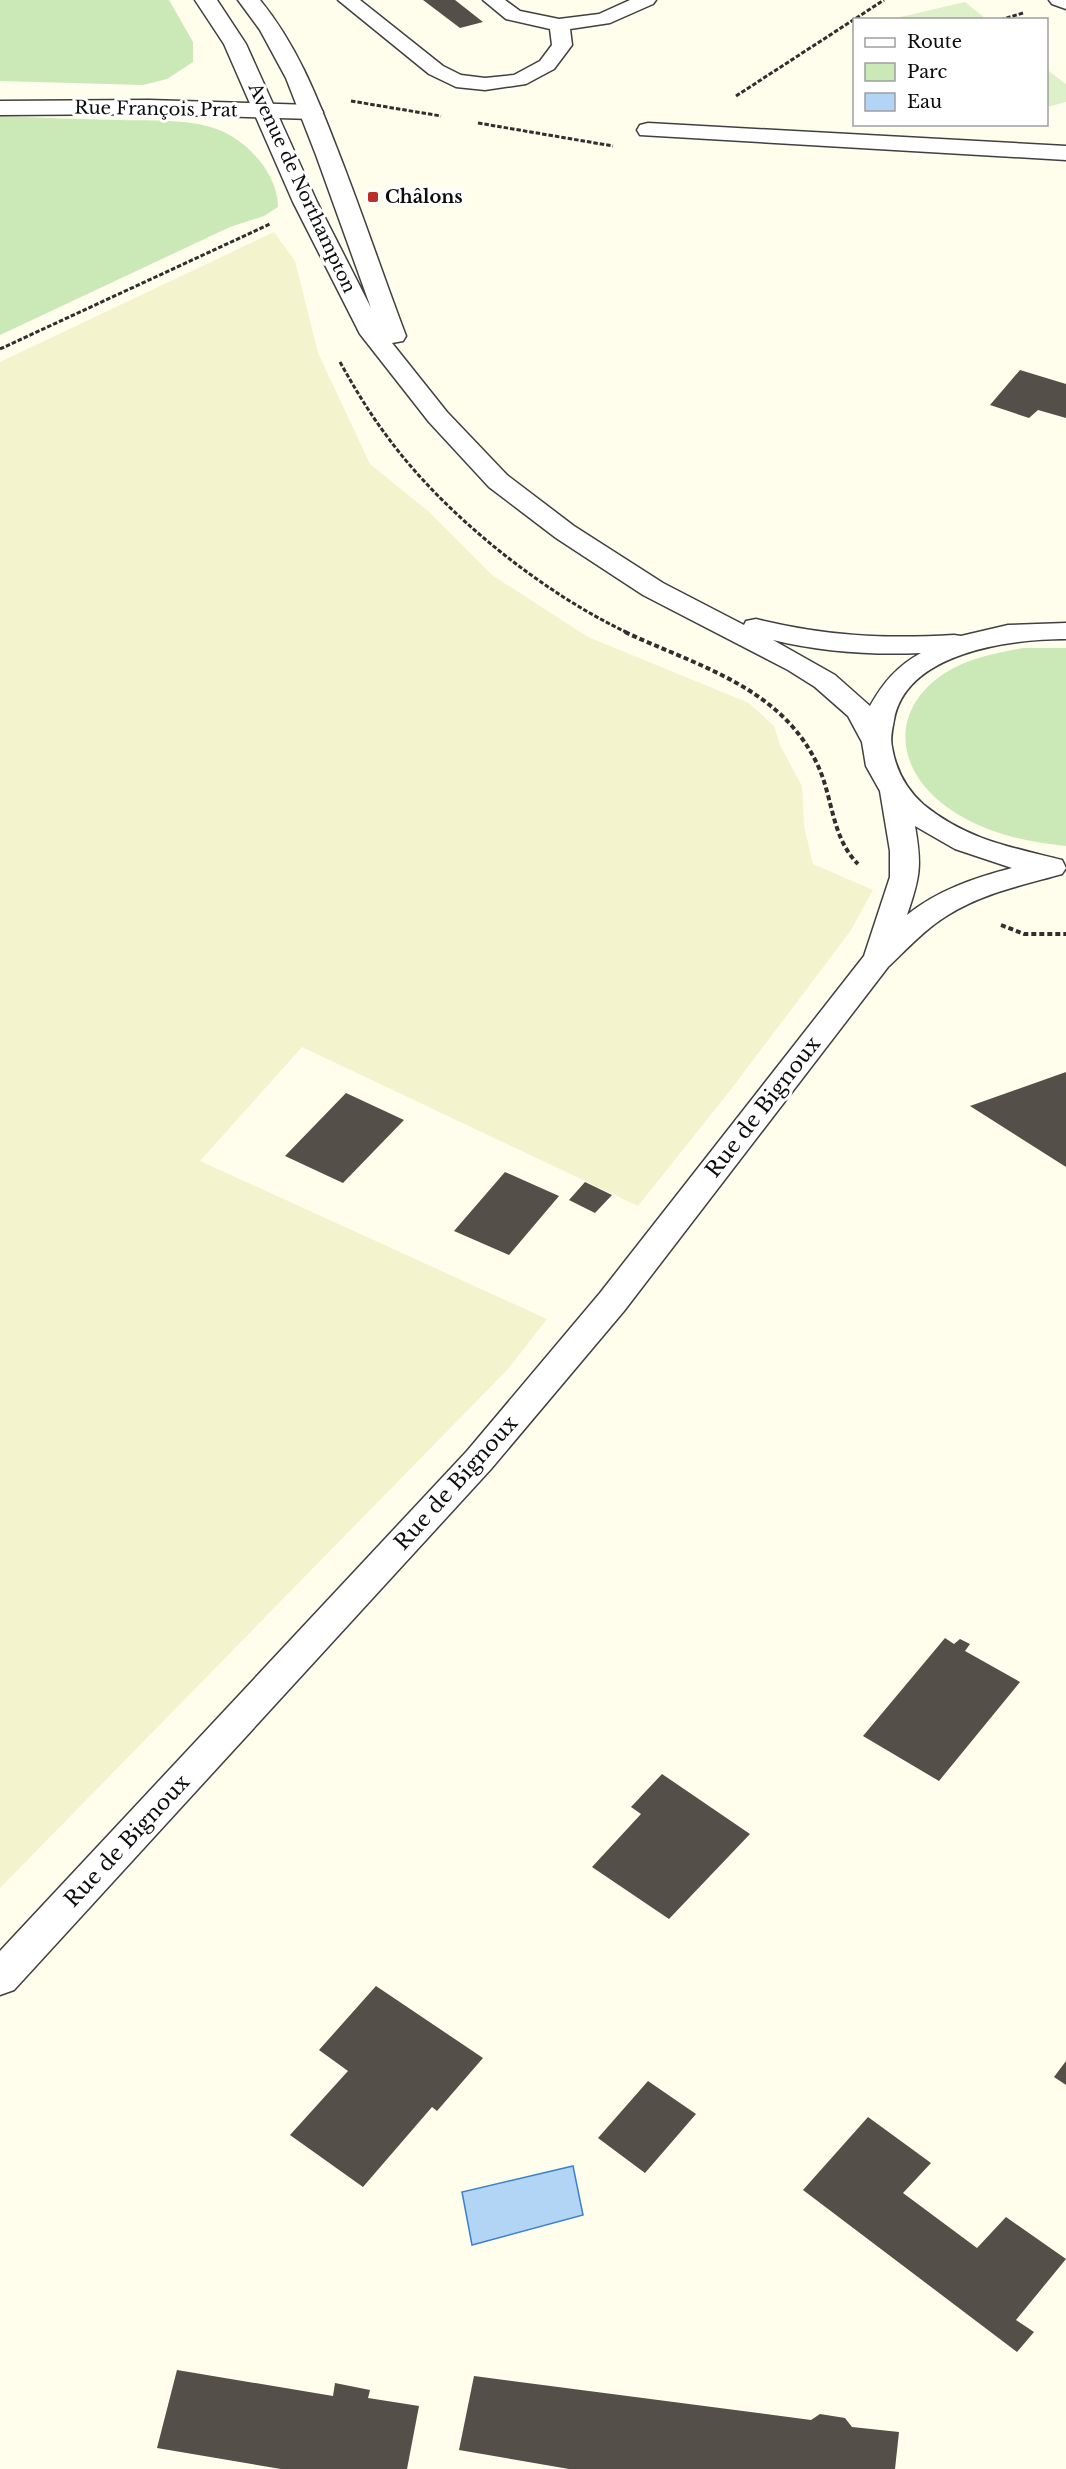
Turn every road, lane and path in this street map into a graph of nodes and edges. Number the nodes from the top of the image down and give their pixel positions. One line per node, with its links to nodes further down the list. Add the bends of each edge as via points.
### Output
1 (206, 0): 14 (street, Avenue de Northampton, via 235,44)
2 (249, 0): 15 (street, Avenue de Northampton, via 287,54)
3 (348, 0): 11 (lane, via 436,70 456,81 485,84 519,80 547,65 562,45)
4 (493, 0): 11 (lane, via 513,15)
5 (645, 0): 11 (lane, via 603,19)
6 (884, 0): 9 (path)
7 (1059, 0): 8 (lane)
8 (1066, 3)
9 (856, 18)
10 (853, 20): 12 (path)
11 (559, 25)
12 (730, 100)
13 (0, 108): 14 (street, Rue François Prat)
14 (265, 110): 15 (street, Rue François Prat); 18 (street, Avenue de Northampton)
15 (312, 112): 20 (street, Avenue de Northampton, via 341,185)
16 (648, 130): 17 (street)
17 (1066, 153)
18 (311, 213): 19 (path, via 265,225); 20 (street, Avenue de Northampton, via 372,334)
19 (0, 349)
20 (404, 373): 21 (street, Avenue de Northampton, via 438,417 498,481 565,532)
21 (653, 589): 25 (street, Avenue de Northampton, via 768,631 824,643 867,646); 26 (street, Avenue de Northampton, via 807,669 852,702)
22 (1066, 622): 23 (street)
23 (1032, 631): 24 (street); 25 (street)
24 (1066, 631)
25 (970, 642): 26 (street, via 936,655 897,685 880,713)
26 (876, 741): 27 (street, via 879,759)
27 (894, 788): 28 (street, via 933,825 963,842 1014,860); 29 (street, Rue de Bignoux, via 905,851 905,878)
28 (1059, 868): 29 (street, Rue de Bignoux, via 949,901 919,921)
29 (877, 960): 30 (street, Rue de Bignoux, via 612,1302 479,1460)
30 (0, 1978)

